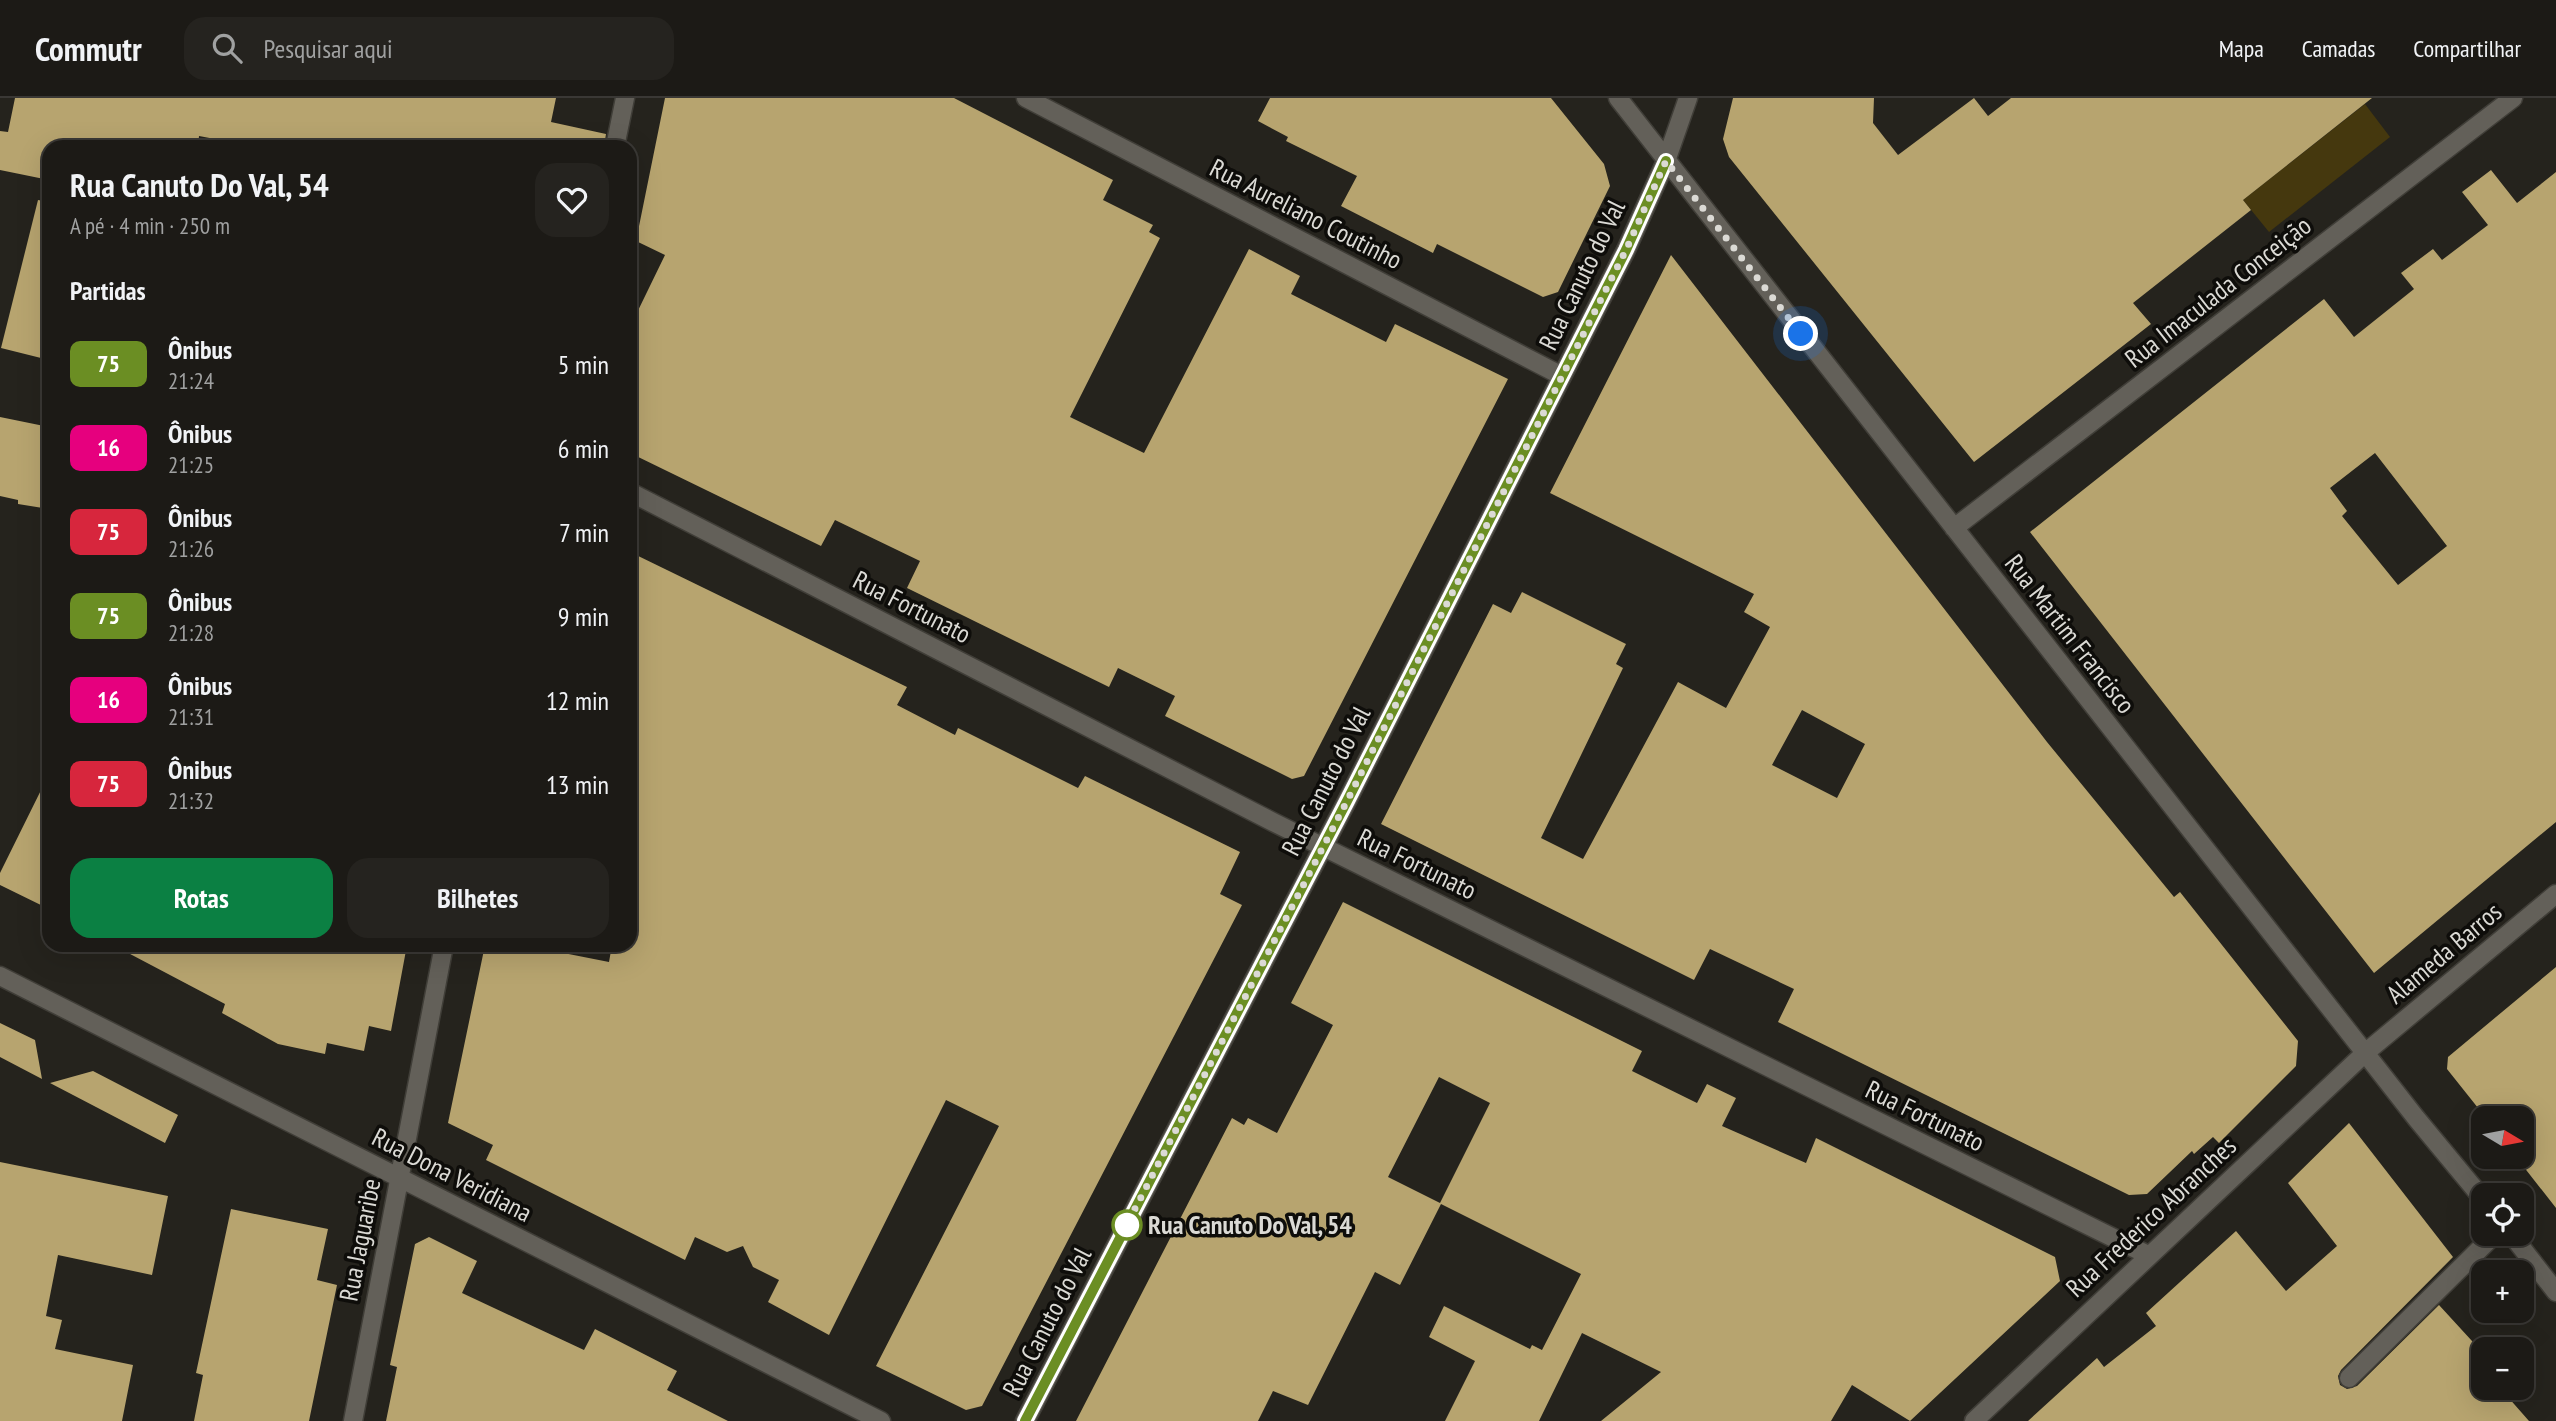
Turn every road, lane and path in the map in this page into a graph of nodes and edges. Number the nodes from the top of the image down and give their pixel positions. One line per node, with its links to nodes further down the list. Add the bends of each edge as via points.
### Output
1 (625, 98): 6 (street)
2 (1026, 98): 8 (street, Rua Aureliano Coutinho)
3 (1618, 98): 7 (street, Rua Martim Francisco)
4 (1688, 98): 7 (street, Rua Canuto do Val)
5 (2513, 98): 10 (street, Rua Imaculada Conceição)
6 (616, 140)
7 (1666, 161): 8 (street, Rua Canuto do Val); 10 (street, Rua Martim Francisco)
8 (1562, 376): 11 (street, Rua Canuto do Val)
9 (637, 496): 11 (street, Rua Fortunato)
10 (1954, 528): 15 (street, Rua Martim Francisco)
11 (1323, 846): 20 (street, Rua Fortunato); 25 (street, Rua Canuto do Val)
12 (2556, 894): 15 (street, Alameda Barros)
13 (443, 952): 16 (street, Rua Jaguaribe)
14 (0, 976): 16 (street, Rua Dona Veridiana)
15 (2365, 1053): 17 (street, Rua Martim Francisco); 20 (street, Rua Frederico Abranches)
16 (398, 1177): 23 (street, Rua Jaguaribe); 24 (street, Rua Dona Veridiana)
17 (2471, 1184)
18 (2483, 1246): 22 (street)
19 (2520, 1246): 21 (street)
20 (2148, 1255): 26 (street, Rua Frederico Abranches)
21 (2556, 1292)
22 (2349, 1378)
23 (353, 1421)
24 (881, 1421)
25 (1025, 1421)
26 (1974, 1421)

